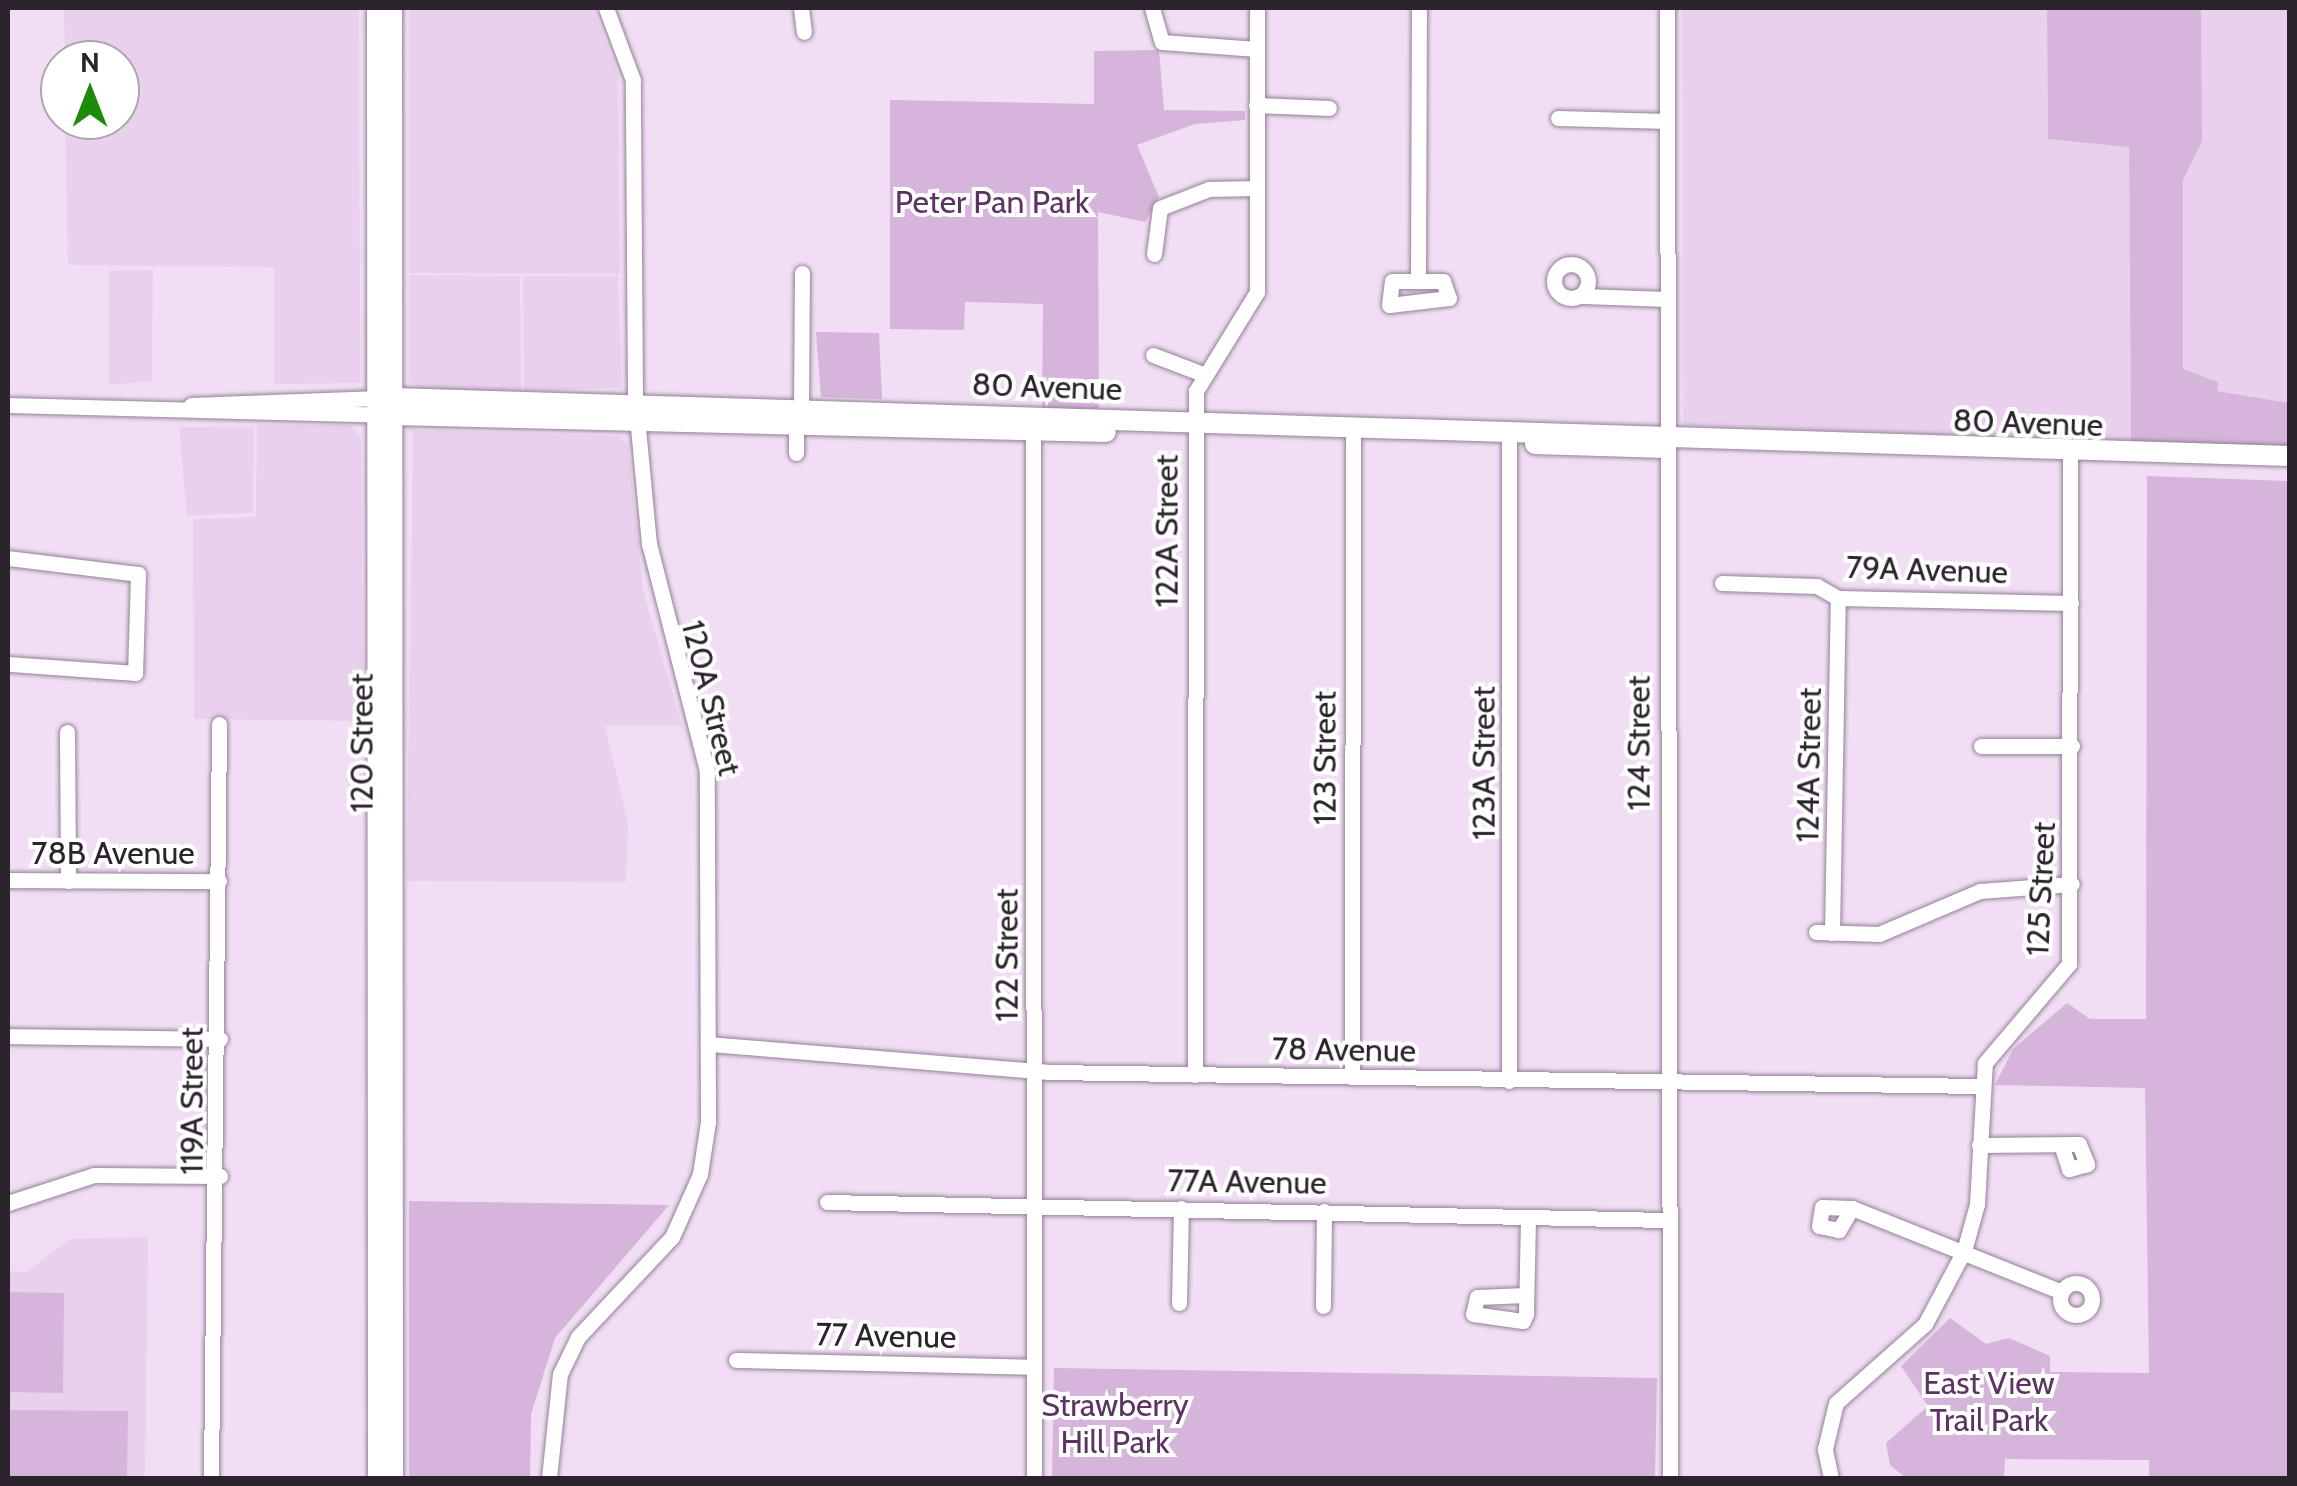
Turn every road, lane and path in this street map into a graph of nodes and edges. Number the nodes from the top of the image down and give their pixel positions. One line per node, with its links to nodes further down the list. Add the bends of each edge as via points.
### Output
1 (392, 8): 11 (main road, 120 Street)
2 (606, 8): 28 (street, 120A Street, via 633,80)
3 (801, 8): 9 (street)
4 (1152, 8): 10 (street, via 1162,42)
5 (1257, 8): 10 (street)
6 (1419, 8): 21 (street)
7 (1667, 8): 17 (street, 124 Street)
8 (377, 18): 11 (main road); 12 (main road, 120 Street)
9 (804, 32)
10 (1257, 49): 13 (street)
11 (393, 60): 15 (main road, 120 Street)
12 (377, 78): 15 (main road); 27 (main road, 120 Street)
13 (1256, 105): 14 (street); 18 (street)
14 (1329, 108)
15 (393, 110): 27 (main road, 120 Street)
16 (1558, 118): 17 (street)
17 (1667, 121): 23 (street, 124 Street)
18 (1256, 188): 19 (street, via 1209,189 1160,208); 25 (street, via 1254,300)
19 (1154, 254)
20 (802, 273): 29 (street)
21 (1418, 280)
22 (1583, 296): 23 (street)
23 (1668, 298): 35 (street, 124 Street)
24 (1153, 355): 25 (street)
25 (1200, 373): 31 (street, 122A Street)
26 (8, 404): 27 (street, 80 Avenue)
27 (385, 406): 28 (main road, 80 Avenue); 55 (main road, 120 Street); 55 (main road, 120 Street, via 376,862)
28 (636, 414): 29 (main road, 80 Avenue); 29 (main road, 80 Avenue, via 743,424); 58 (street, 120A Street, via 657,596 708,772)
29 (798, 418): 31 (main road, 80 Avenue, via 908,413); 33 (main road, 80 Avenue); 37 (street)
30 (1394, 427): 31 (main road, 80 Avenue); 32 (main road, 80 Avenue); 34 (main road)
31 (1195, 428): 33 (main road, 80 Avenue); 34 (main road, 80 Avenue); 60 (street, 122A Street)
32 (1554, 431): 35 (main road, 80 Avenue); 36 (main road)
33 (1033, 432): 59 (street, 122 Street)
34 (1353, 438): 36 (main road, 80 Avenue); 61 (street, 123 Street)
35 (1668, 442): 36 (main road, 80 Avenue); 38 (main road, 80 Avenue); 63 (street, 124 Street)
36 (1509, 444): 62 (street, 123A Street)
37 (796, 453)
38 (2070, 455): 40 (main road, 80 Avenue); 45 (street, 125 Street)
39 (2290, 456): 40 (main road, 80 Avenue)
40 (2152, 458): 41 (main road, 80 Avenue)
41 (2290, 468)
42 (8, 558): 46 (street, via 138,574 135,673)
43 (1722, 583): 44 (street, 79A Avenue, via 1817,586)
44 (1838, 598): 45 (street, 79A Avenue); 54 (street, 124A Street, via 1824,932 1910,928 1980,891)
45 (2072, 602): 50 (street, 125 Street)
46 (8, 664)
47 (219, 724): 53 (street, 119A Street)
48 (67, 732): 52 (street)
49 (1981, 746): 50 (street)
50 (2072, 746): 54 (street, 125 Street)
51 (8, 880): 52 (street, 78B Avenue)
52 (68, 881): 53 (street, 78B Avenue)
53 (219, 881): 57 (street, 119A Street)
54 (2072, 884): 64 (street, 125 Street, via 2068,964 2057,988 1997,1043)
55 (384, 932): 65 (main road, 120 Street); 69 (main road, 120 Street)
56 (8, 1036): 57 (street)
57 (220, 1039): 68 (street, 119A Street)
58 (709, 1044): 59 (street, 78 Avenue); 88 (street, 120A Street, via 695,1188 672,1237 578,1337 556,1395)
59 (1034, 1071): 60 (street, 78 Avenue); 72 (street, 122 Street)
60 (1195, 1074): 61 (street, 78 Avenue)
61 (1352, 1078): 62 (street, 78 Avenue)
62 (1509, 1082): 63 (street, 78 Avenue)
63 (1666, 1084): 64 (street, 78 Avenue); 77 (street, 124 Street)
64 (1980, 1086): 66 (street, 125 Street)
65 (377, 1136): 69 (main road); 86 (main road, 120 Street)
66 (1979, 1144): 67 (street); 78 (street, 125 Street)
67 (2062, 1148)
68 (220, 1176): 71 (street, via 94,1175); 85 (street, 119A Street)
69 (391, 1189): 87 (main road, 120 Street)
70 (827, 1202): 72 (street, 77A Avenue, via 965,1211)
71 (8, 1203)
72 (1034, 1204): 73 (street, 77A Avenue); 84 (street, 122 Street)
73 (1181, 1208): 75 (street, 77A Avenue); 81 (street)
74 (1852, 1208): 78 (street)
75 (1324, 1211): 76 (street, 77A Avenue); 82 (street)
76 (1528, 1218): 77 (street, 77A Avenue); 80 (street)
77 (1668, 1220): 90 (street, 124 Street)
78 (1964, 1251): 79 (street); 91 (street, 125 Street, via 1925,1324 1836,1402 1825,1448)
79 (2062, 1292)
80 (1526, 1295)
81 (1179, 1302)
82 (1323, 1306)
83 (736, 1360): 84 (street, 77 Avenue)
84 (1034, 1367): 89 (street, 122 Street)
85 (211, 1478)
86 (378, 1478)
87 (393, 1478)
88 (549, 1478)
89 (1034, 1478)
90 (1670, 1478)
91 (1831, 1478)

